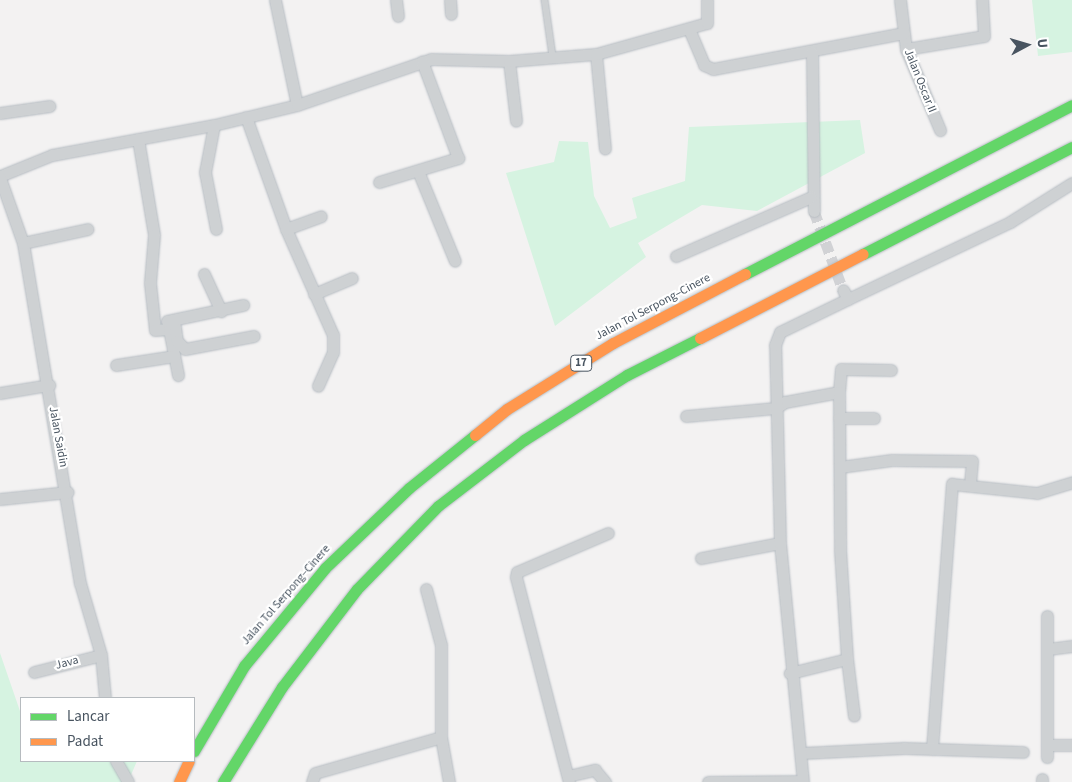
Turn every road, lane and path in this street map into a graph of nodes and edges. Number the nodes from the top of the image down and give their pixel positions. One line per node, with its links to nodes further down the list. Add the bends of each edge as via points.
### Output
1 (275, 0): 18 (street)
2 (396, 0): 9 (street)
3 (450, 0): 8 (street)
4 (545, 0): 15 (lane)
5 (707, 0): 10 (street, via 709,19)
6 (900, 0): 11 (street, Jalan Oscar II)
7 (982, 0): 12 (street, via 984,36)
8 (451, 14)
9 (398, 16)
10 (689, 30): 13 (street, via 704,65 713,69); 14 (street)
11 (904, 33): 12 (street, Jalan Oscar II); 13 (street)
12 (906, 48): 25 (street, Jalan Oscar II)
13 (812, 52): 33 (street, via 816,109)
14 (596, 54): 15 (street); 28 (street)
15 (553, 56): 17 (street)
16 (422, 61): 17 (street); 18 (street); 29 (street, via 459,154 456,159)
17 (509, 61): 23 (street)
18 (297, 104): 22 (street)
19 (1072, 105): 83 (highway, Jalan Tol Serpong–Cinere / 17, via 613,343 508,409 409,488 325,568 244,666)
20 (50, 106): 21 (street)
21 (0, 113)
22 (246, 117): 24 (street); 38 (street)
23 (516, 121)
24 (214, 126): 26 (street); 37 (street, via 205,172)
25 (940, 130)
26 (138, 139): 30 (street, via 52,155); 47 (street, via 154,236 150,283)
27 (1072, 148): 91 (highway, via 627,375 524,440 438,506 357,589 282,688)
28 (605, 149)
29 (418, 171): 31 (street); 41 (street)
30 (0, 177): 39 (street, Jalan Saidin)
31 (378, 182)
32 (1072, 184): 58 (street, via 1010,222 845,294 776,336)
33 (811, 197): 34 (street); 40 (street)
34 (814, 211)
35 (321, 216): 38 (street)
36 (88, 228): 39 (street)
37 (216, 229)
38 (286, 229): 44 (street)
39 (24, 243): 54 (street, Jalan Saidin)
40 (676, 256)
41 (455, 261)
42 (204, 274): 46 (street)
43 (352, 278): 44 (street)
44 (314, 294): 55 (street, via 334,342)
45 (243, 305): 46 (street)
46 (221, 311): 48 (street)
47 (155, 320): 48 (street); 50 (street, via 155,331 169,329)
48 (174, 320): 49 (street, via 182,349)
49 (254, 336)
50 (174, 356): 51 (street); 53 (street)
51 (116, 365)
52 (891, 370): 56 (street, via 841,369)
53 (178, 375)
54 (49, 386): 57 (street); 65 (street, Jalan Saidin)
55 (318, 386)
56 (839, 392): 58 (street, via 785,402); 60 (street)
57 (0, 393)
58 (776, 408): 59 (street); 68 (street)
59 (686, 416)
60 (839, 418): 61 (street); 62 (street)
61 (874, 418)
62 (840, 467): 64 (street, via 892,460 972,461); 75 (street)
63 (1072, 482): 64 (street, via 1037,493)
64 (970, 483): 82 (street, via 952,484)
65 (68, 492): 66 (street); 74 (street, Jalan Saidin, via 80,582)
66 (0, 499)
67 (608, 533): 88 (street, via 517,572 516,577)
68 (780, 544): 69 (street); 77 (street)
69 (700, 558)
70 (426, 588): 80 (street, via 441,645)
71 (1047, 616): 73 (street)
72 (1072, 646): 73 (street)
73 (1048, 649): 81 (street, via 1047,751)
74 (101, 654): 76 (street, Java); 78 (street, Jalan Saidin)
75 (847, 659): 77 (street); 79 (street)
76 (34, 672)
77 (790, 673): 85 (street)
78 (105, 697)
79 (854, 716)
80 (441, 737): 92 (street, via 316,773); 93 (street)
81 (1072, 745)
82 (932, 748): 84 (street); 85 (street)
83 (195, 749)
84 (1023, 752)
85 (802, 753): 96 (street)
86 (117, 762): 89 (street)
87 (188, 762): 90 (highway)
88 (569, 779): 94 (street, via 595,770)
89 (128, 782)
90 (178, 782)
91 (224, 782)
92 (312, 782)
93 (449, 782)
94 (605, 782)
95 (708, 782): 96 (street)
96 (803, 782)

